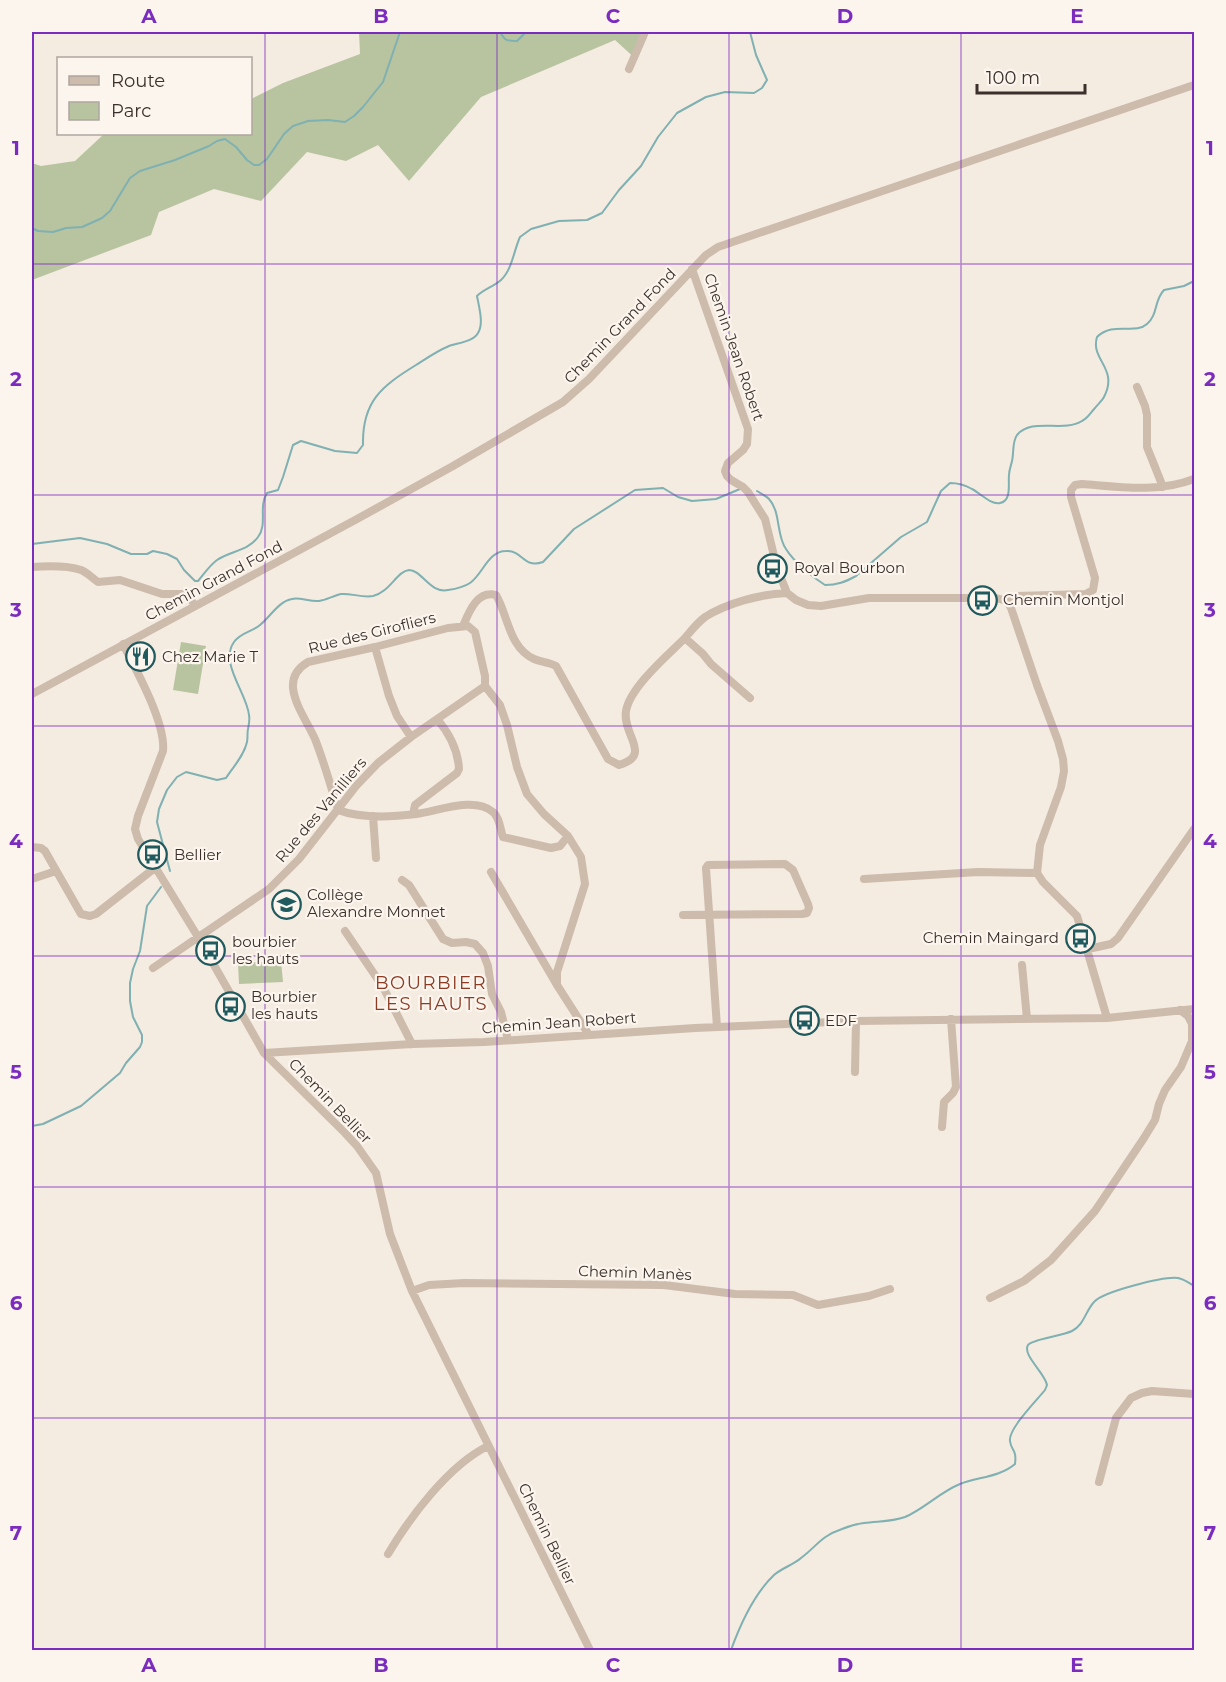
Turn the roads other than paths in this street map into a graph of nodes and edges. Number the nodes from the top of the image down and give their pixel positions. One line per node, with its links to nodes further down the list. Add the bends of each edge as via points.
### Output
1 (645, 32): 2 (street)
2 (629, 69)
3 (1194, 85): 4 (street, Chemin Grand Fond, via 733,241 711,251)
4 (692, 269): 9 (street, Chemin Jean Robert, via 748,429 747,444 725,471 748,492 765,519 777,568); 11 (street, Chemin Grand Fond, via 563,402)
5 (1137, 387): 7 (street, via 1147,415 1148,447)
6 (1194, 479): 7 (street)
7 (1163, 487): 10 (street, via 1075,485 1071,497 1095,578 1093,590 1086,594 1017,596)
8 (32, 567): 11 (street, via 77,569 98,582 120,580 158,593 182,594)
9 (788, 593): 10 (street, via 808,605 821,606 869,598 996,597); 13 (street, via 748,599 718,611 705,617)
10 (1007, 601): 31 (street, via 1063,759 1061,787 1040,844)
11 (195, 606): 14 (street, Chemin Grand Fond)
12 (463, 626): 13 (street, via 480,597 496,595 521,650 556,666 608,759 619,765 630,762 637,749 626,727 626,708 656,666); 15 (street, Rue des Girofliers); 16 (street, via 476,632)
13 (685, 638): 18 (street)
14 (123, 644): 17 (street, Chemin Grand Fond); 28 (street, Chemin Bellier, via 157,718 164,743 135,829)
15 (375, 647): 20 (street, via 397,716); 21 (street, Rue des Girofliers, via 308,662 295,675 294,696 321,756)
16 (484, 686): 19 (street, Rue des Vanilliers); 25 (street, via 500,705 526,794)
17 (32, 694)
18 (750, 698)
19 (437, 719): 20 (street, Rue des Vanilliers); 22 (street, via 451,737 459,769 415,805)
20 (411, 737): 21 (street, Rue des Vanilliers, via 373,768)
21 (338, 810): 23 (street); 38 (street, Rue des Vanilliers, via 269,889)
22 (414, 814): 23 (street); 25 (street, via 474,805 496,815 503,837 551,848 560,846)
23 (373, 816): 27 (street)
24 (1194, 829): 39 (street, via 1118,938)
25 (568, 836): 42 (street, via 581,857 585,884)
26 (32, 847): 29 (street, via 45,851)
27 (376, 858)
28 (156, 867): 29 (street, via 90,916 81,914); 38 (street, Chemin Bellier)
29 (56, 871): 32 (street)
30 (491, 872): 42 (street)
31 (1037, 873): 34 (street, via 978,872); 39 (street, via 1077,916)
32 (32, 879)
33 (402, 879): 51 (street, via 443,939 470,942 479,948 488,966 492,994)
34 (864, 879)
35 (683, 915): 36 (street)
36 (710, 915): 36 (street, via 802,914 809,908 793,870 785,864 713,864 706,868); 49 (street)
37 (345, 931): 52 (street, via 383,987)
38 (198, 937): 41 (street, Rue des Vanilliers); 53 (street, Chemin Bellier)
39 (1088, 950): 45 (street)
40 (1022, 965): 47 (street)
41 (153, 968)
42 (556, 985): 50 (street)
43 (1194, 1009): 44 (street, Chemin Jean Robert)
44 (1180, 1010): 45 (street, Chemin Jean Robert); 58 (street, via 1192,1024 1192,1041 1144,1138 1095,1211 1051,1260 1024,1281)
45 (1107, 1018): 47 (street, Chemin Jean Robert)
46 (951, 1019): 47 (street, Chemin Jean Robert); 48 (street, Chemin Jean Robert); 55 (street, via 956,1087 944,1102)
47 (1027, 1019)
48 (856, 1021): 49 (street, Chemin Jean Robert); 54 (street)
49 (717, 1027): 50 (street, Chemin Jean Robert)
50 (589, 1035): 51 (street, Chemin Jean Robert)
51 (508, 1040): 52 (street, Chemin Jean Robert)
52 (412, 1044): 53 (street, Chemin Jean Robert)
53 (264, 1053): 57 (street, Chemin Bellier, via 345,1133 374,1169 390,1234)
54 (855, 1072)
55 (942, 1127)
56 (890, 1289): 57 (street, Chemin Manès, via 818,1305 782,1293 735,1294 664,1286 464,1283 429,1285)
57 (412, 1291): 60 (street, Chemin Bellier)
58 (990, 1298)
59 (1194, 1394): 61 (street, via 1152,1391 1131,1398 1116,1418)
60 (488, 1446): 62 (street, via 462,1463 429,1497 403,1528); 63 (street, Chemin Bellier)
61 (1099, 1482)
62 (388, 1554)
63 (590, 1650)

